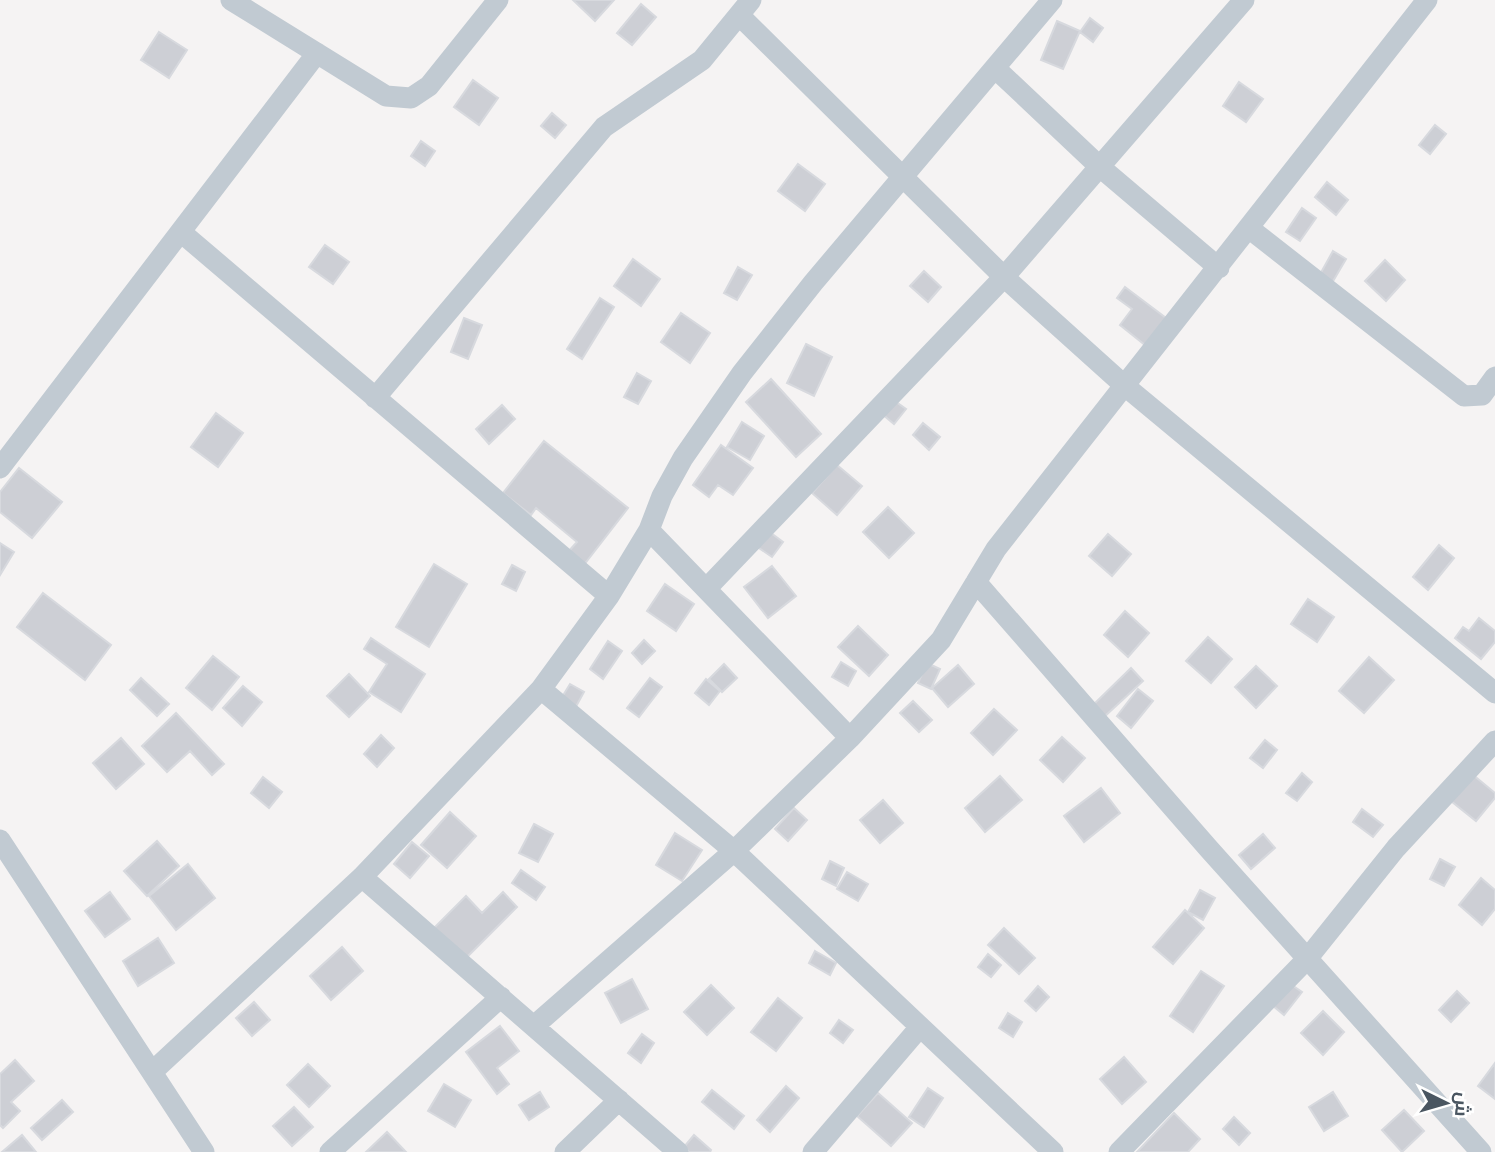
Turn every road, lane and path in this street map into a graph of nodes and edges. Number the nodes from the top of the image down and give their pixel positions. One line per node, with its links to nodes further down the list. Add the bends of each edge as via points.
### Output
1 (231, 0): 7 (street)
2 (498, 0): 7 (street, via 429,86 411,98 386,96)
3 (1052, 0): 8 (street)
4 (1244, 0): 9 (street)
5 (1427, 0): 11 (street)
6 (745, 7): 10 (street); 17 (street, via 702,60 604,127)
7 (317, 53): 12 (street)
8 (995, 68): 9 (street); 10 (street)
9 (1100, 167): 13 (street); 14 (street)
10 (903, 178): 14 (street); 20 (street, via 742,373 684,458)
11 (1250, 229): 13 (street); 18 (street, via 1464,396)
12 (182, 233): 17 (street); 19 (street)
13 (1219, 268): 16 (street)
14 (1004, 277): 16 (street); 22 (street)
15 (1495, 377): 18 (street)
16 (1125, 386): 21 (street); 25 (street)
17 (374, 398): 23 (street)
18 (1488, 399)
19 (0, 468)
20 (649, 530): 22 (street); 23 (street)
21 (976, 582): 26 (street, via 941,639); 31 (street)
22 (707, 588): 26 (street)
23 (609, 597): 24 (street)
24 (541, 689): 29 (street); 30 (street)
25 (1495, 693)
26 (850, 738): 29 (street)
27 (1495, 741): 31 (street, via 1396,848)
28 (1, 844): 35 (street)
29 (734, 851): 33 (street); 34 (street)
30 (362, 877): 32 (street); 35 (street)
31 (1307, 959): 43 (street); 44 (street)
32 (501, 997): 33 (street); 38 (street)
33 (534, 1026): 36 (street)
34 (920, 1027): 41 (street); 42 (street)
35 (152, 1072): 37 (street)
36 (619, 1100): 39 (street); 40 (street)
37 (204, 1152)
38 (330, 1152)
39 (565, 1152)
40 (678, 1152)
41 (813, 1152)
42 (1053, 1152)
43 (1119, 1152)
44 (1481, 1152)

